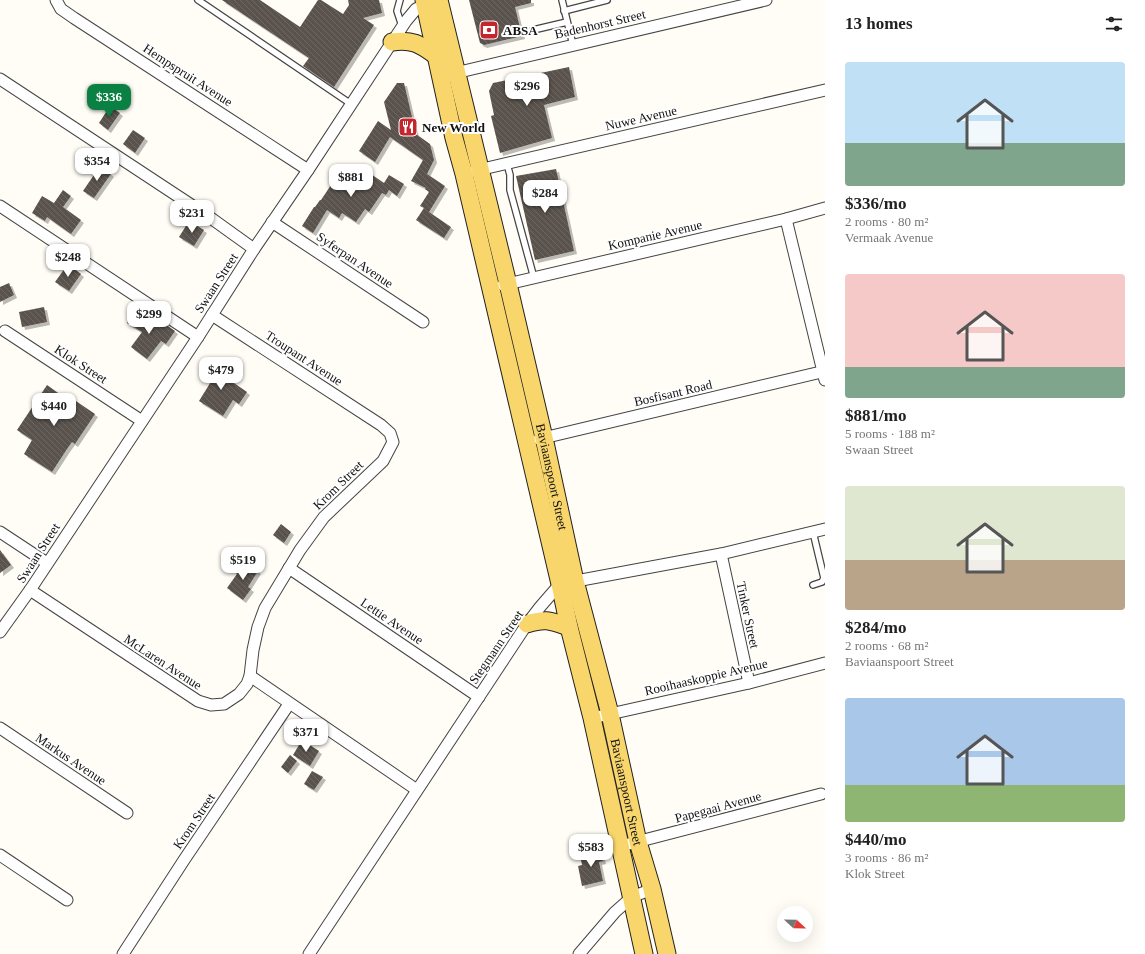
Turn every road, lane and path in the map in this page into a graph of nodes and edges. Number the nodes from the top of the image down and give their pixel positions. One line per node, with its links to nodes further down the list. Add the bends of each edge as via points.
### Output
1 (56, 0): 20 (street, Hempspruit Avenue, via 61,9 74,18)
2 (198, 0): 18 (lane)
3 (400, 0): 10 (lane, via 397,11)
4 (562, 0): 8 (lane)
5 (607, 0): 8 (lane)
6 (766, 0): 13 (street, Badenhorst Street)
7 (432, 1): 10 (street, Swaan Street, via 416,9); 14 (main road, Baviaanspoort Street); 15 (main road, Baviaanspoort Street)
8 (564, 11): 9 (lane)
9 (567, 22): 11 (lane); 13 (lane)
10 (402, 27): 12 (street, Swaan Street)
11 (533, 30)
12 (392, 42): 14 (main road, via 406,40 417,43); 18 (street, Swaan Street)
13 (573, 45): 15 (street, Badenhorst Street)
14 (435, 55): 15 (main road, Baviaanspoort Street)
15 (448, 75): 21 (main road, Baviaanspoort Street); 22 (main road, Baviaanspoort Street, via 454,138)
16 (0, 79): 27 (street)
17 (825, 90): 19 (street, Nuwe Avenue)
18 (351, 104): 20 (street, Swaan Street)
19 (507, 164): 21 (street, Nuwe Avenue); 28 (lane, via 510,190)
20 (308, 170): 26 (street, Swaan Street)
21 (481, 170): 22 (street, Nuwe Avenue); 29 (main road, Baviaanspoort Street)
22 (464, 174): 30 (main road, Baviaanspoort Street)
23 (0, 206): 34 (street)
24 (825, 208): 25 (street, Kompanie Avenue)
25 (786, 219): 28 (street, Kompanie Avenue); 35 (street)
26 (272, 222): 27 (street, Swaan Street); 32 (street, Syferpan Avenue)
27 (254, 249): 31 (street, Swaan Street)
28 (534, 278): 29 (street, Kompanie Avenue)
29 (508, 284): 30 (street, Kompanie Avenue); 38 (main road, Baviaanspoort Street)
30 (490, 289): 39 (main road, Baviaanspoort Street)
31 (212, 315): 34 (street, Swaan Street); 37 (street, Troupant Avenue)
32 (423, 322)
33 (4, 331): 36 (street, Klok Street)
34 (198, 336): 36 (street, Swaan Street)
35 (824, 374): 38 (street, Bosfisant Road)
36 (142, 421): 44 (street, Swaan Street)
37 (381, 425): 45 (street, Krom Street, via 390,433 393,442 383,461 324,517)
38 (544, 438): 39 (street, Bosfisant Road); 46 (main road, Baviaanspoort Street)
39 (527, 442): 46 (main road, Baviaanspoort Street)
40 (825, 529): 42 (street)
41 (0, 532): 44 (street)
42 (813, 532): 43 (street); 47 (lane, via 824,578 822,582)
43 (721, 554): 46 (street); 54 (street, Tinker Street)
44 (47, 564): 48 (street, Swaan Street)
45 (289, 568): 53 (street, Krom Street, via 265,608 258,627); 55 (street, Lettie Avenue)
46 (567, 582): 49 (street, Stegmann Street, via 540,607); 50 (main road, Baviaanspoort Street); 57 (main road, Baviaanspoort Street)
47 (813, 585)
48 (30, 590): 51 (street, Swaan Street); 53 (street, McLaren Avenue, via 198,702 211,706 224,704 239,694)
49 (527, 624): 50 (main road, via 550,620); 55 (street, Stegmann Street)
50 (569, 627): 58 (main road, Baviaanspoort Street)
51 (0, 632)
52 (825, 663): 54 (street, Rooihaaskoppie Avenue)
53 (250, 676): 56 (street)
54 (749, 683): 57 (street, Rooihaaskoppie Avenue)
55 (479, 697): 60 (street, Stegmann Street)
56 (289, 704): 60 (street); 69 (street, Krom Street)
57 (610, 714): 58 (street, Rooihaaskoppie Avenue); 63 (main road, Baviaanspoort Street)
58 (592, 718): 64 (main road, Baviaanspoort Street)
59 (0, 728): 62 (street, Markus Avenue)
60 (417, 790): 70 (street, Stegmann Street)
61 (821, 794): 63 (street, Papegaai Avenue)
62 (127, 813)
63 (638, 842): 64 (street, Papegaai Avenue); 66 (main road, Baviaanspoort Street)
64 (621, 846): 67 (main road, Baviaanspoort Street)
65 (0, 854): 68 (street)
66 (652, 889): 67 (street); 73 (main road, Baviaanspoort Street)
67 (632, 897): 71 (street, via 615,912); 72 (main road, Baviaanspoort Street)
68 (67, 900)
69 (124, 954)
70 (309, 954)
71 (579, 954)
72 (644, 954)
73 (667, 954)

